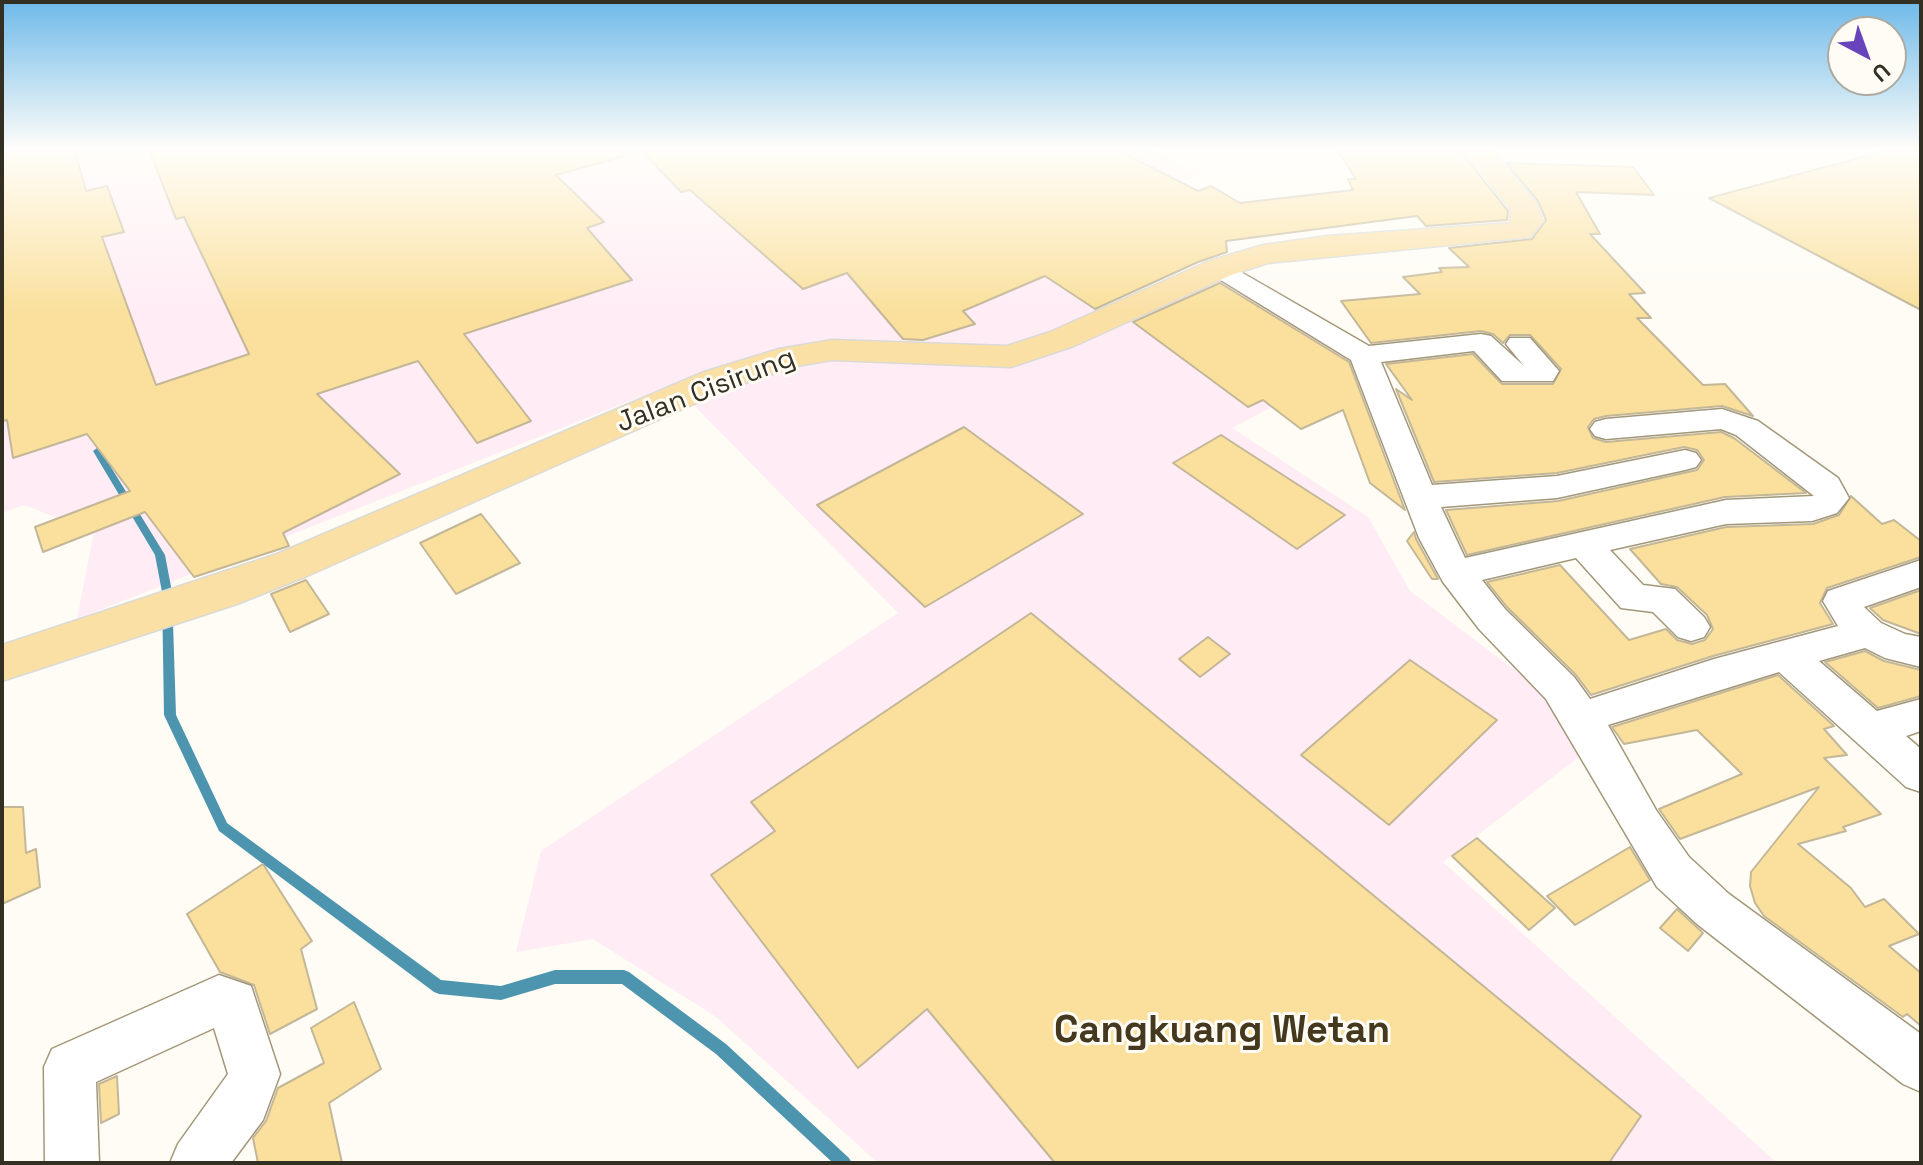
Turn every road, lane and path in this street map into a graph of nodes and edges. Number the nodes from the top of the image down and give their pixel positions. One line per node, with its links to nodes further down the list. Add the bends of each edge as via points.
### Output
1 (1521, 202): 2 (main road, Jalan Cisirung, via 1528,221 1519,231 1327,245 1263,254)
2 (1220, 268): 4 (street); 15 (main road, Jalan Cisirung, via 1062,339 1011,356 832,350 763,364 292,565)
3 (1520, 344): 4 (street, via 1543,375 1512,375 1481,342)
4 (1364, 355): 7 (street)
5 (1606, 429): 8 (street, via 1732,422 1826,486 1832,498 1812,509 1726,512)
6 (1685, 460): 7 (street, via 1557,487)
7 (1421, 497): 9 (street)
8 (1583, 544): 9 (street); 11 (street, via 1634,598 1662,599)
9 (1456, 573): 17 (street)
10 (1921, 573): 12 (street, via 1841,601)
11 (1691, 627)
12 (1868, 633): 13 (street); 14 (street)
13 (1786, 655): 17 (street); 18 (street)
14 (1918, 655)
15 (2, 663)
16 (1921, 715): 18 (street)
17 (1581, 718): 20 (street, via 1673,872 1713,909)
18 (1870, 730): 19 (street)
19 (1921, 774)
20 (1921, 1066)
21 (72, 1163): 22 (street, via 70,1067 219,1000 234,1003 254,1074 244,1101)
22 (197, 1163)

